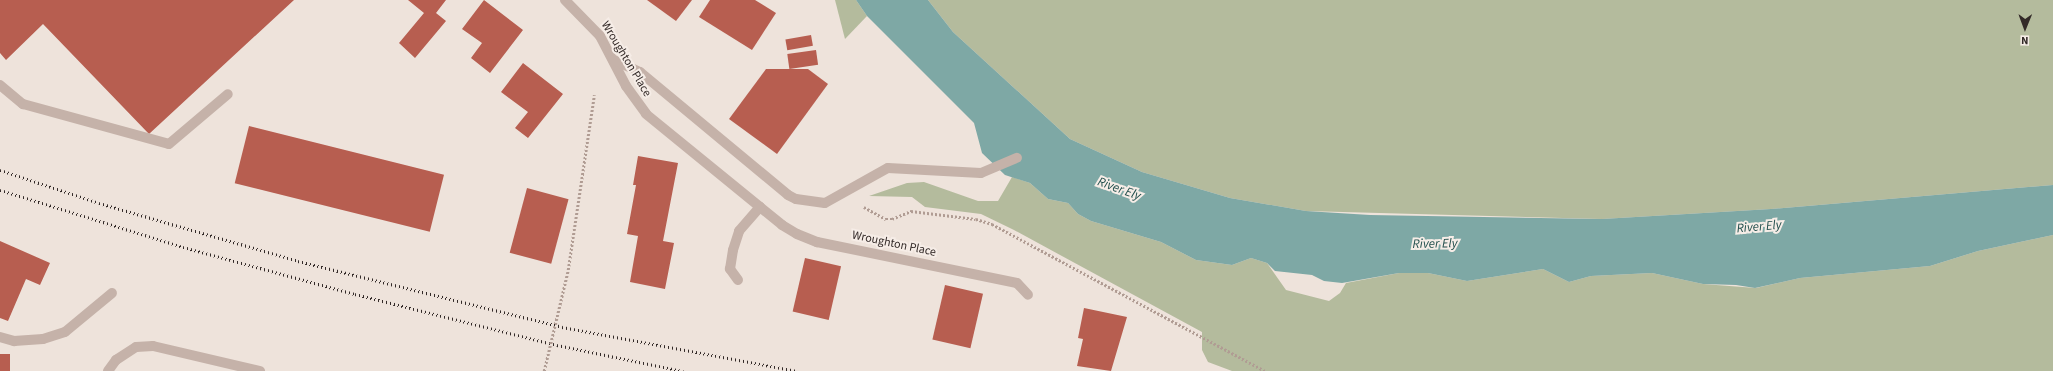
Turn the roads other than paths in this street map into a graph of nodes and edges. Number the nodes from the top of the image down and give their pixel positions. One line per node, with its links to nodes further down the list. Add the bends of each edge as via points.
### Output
1 (565, 0): 2 (street, Wroughton Place, via 600,36)
2 (614, 60): 5 (street, via 640,72 796,199 825,203 888,168 981,173); 6 (street, Wroughton Place, via 636,102 646,114)
3 (0, 85): 4 (street, via 23,104 169,144)
4 (228, 94)
5 (1017, 158)
6 (760, 207): 7 (street, via 739,231 733,250 730,269); 9 (street, Wroughton Place, via 798,234 817,242 1017,284)
7 (738, 280)
8 (112, 293): 10 (street, via 65,332 43,339 14,341)
9 (1028, 295)
10 (0, 337)
11 (108, 371): 12 (street, via 116,360 136,347 153,346)
12 (260, 371)

